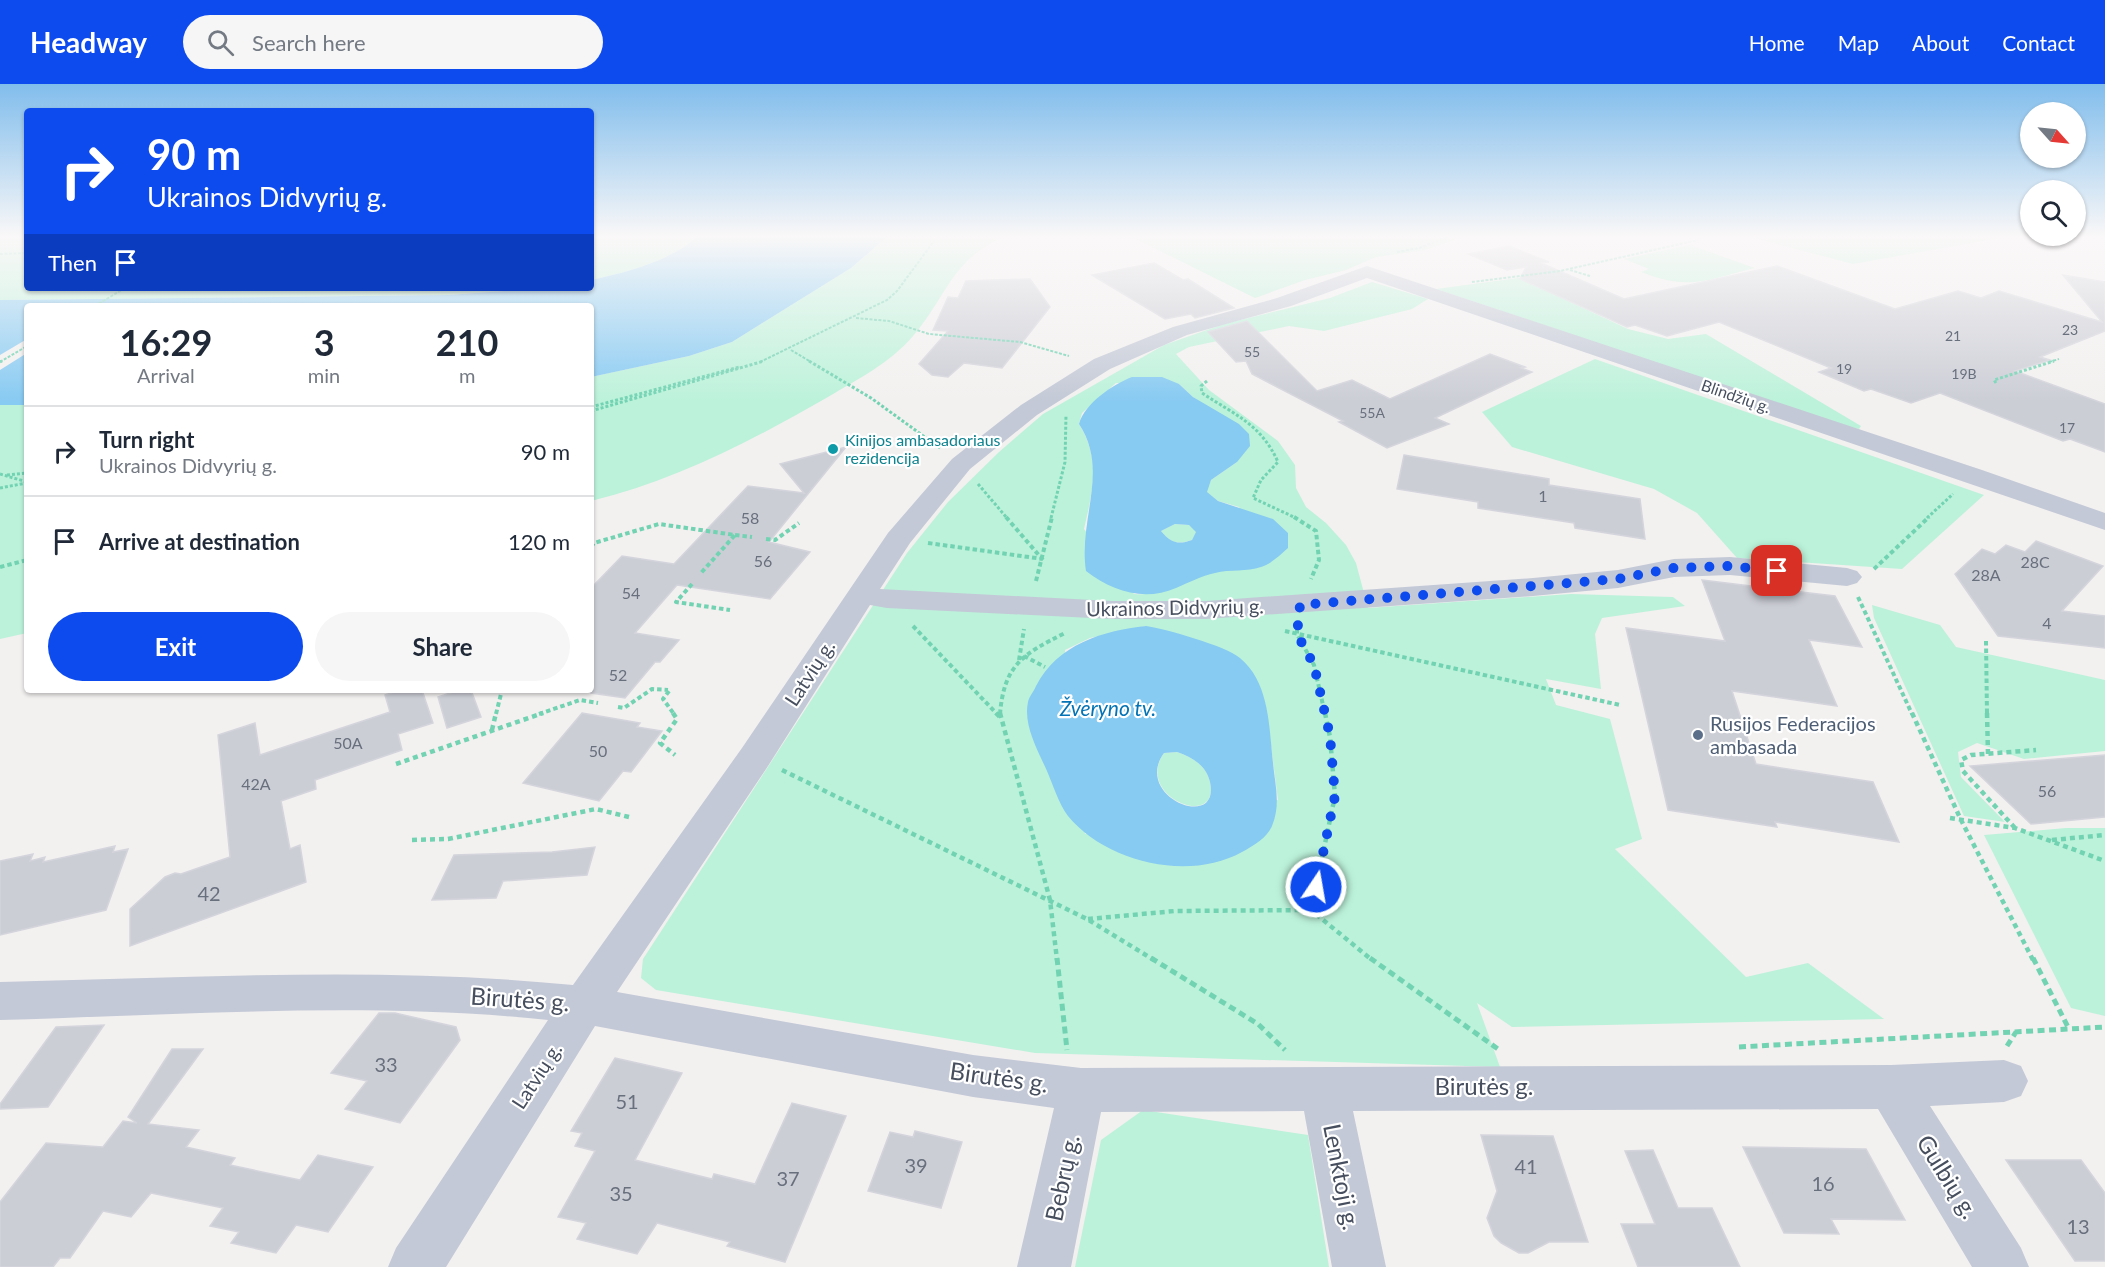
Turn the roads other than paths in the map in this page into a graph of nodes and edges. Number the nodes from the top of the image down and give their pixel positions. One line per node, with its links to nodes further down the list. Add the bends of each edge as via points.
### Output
1 (1311, 292): 5 (street, Latvių g., via 1180,331 1102,364 1029,410 961,464 920,509 898,539)
2 (1427, 292): 3 (street, Blindžių g.)
3 (2105, 522)
4 (1852, 585): 5 (street, Ukrainos Didvyrių g., via 1730,566 1674,568 1618,579 1299,619 1206,610 1112,610)
5 (874, 597): 7 (street, Latvių g., via 755,757)
6 (0, 1001): 7 (street, Birutės g., via 331,993 506,997)
7 (584, 1005): 11 (street, Birutės g., via 973,1076); 12 (street, Latvių g.)
8 (2004, 1081): 10 (street, Birutės g.)
9 (1324, 1087): 10 (street, Birutės g.); 11 (street, Birutės g.); 14 (street, Lenktoji g.)
10 (1891, 1087): 15 (street, Gulbių g.)
11 (1081, 1089): 13 (street, Bebrų g.)
12 (415, 1267)
13 (1044, 1267)
14 (1359, 1267)
15 (2002, 1267)

